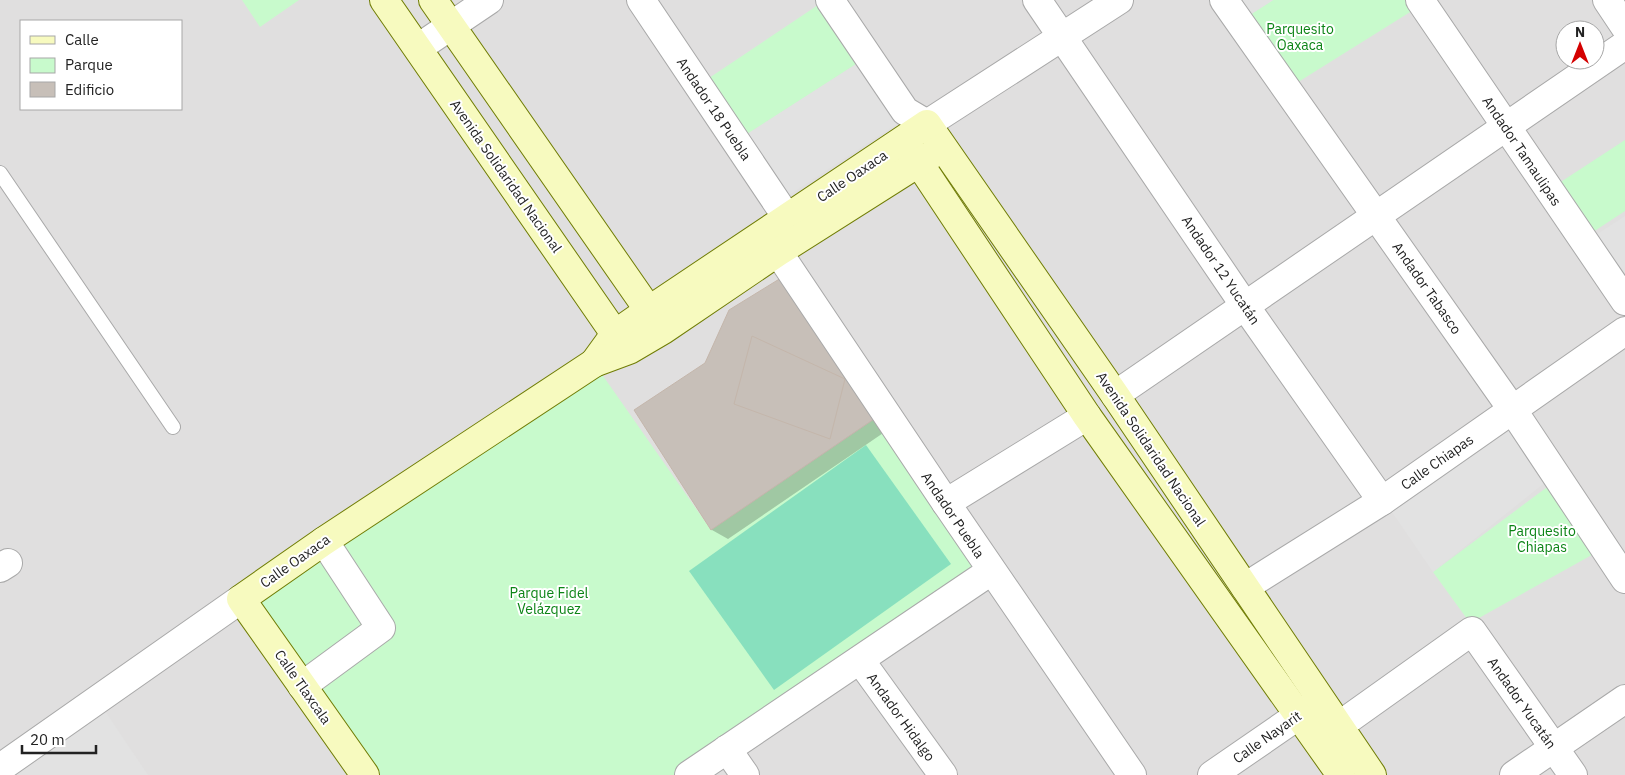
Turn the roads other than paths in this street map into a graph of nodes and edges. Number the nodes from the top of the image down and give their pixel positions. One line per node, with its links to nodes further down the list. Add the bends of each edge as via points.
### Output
1 (384, 0): 15 (main road, Avenida Solidaridad Nacional)
2 (433, 0): 11 (main road)
3 (489, 0): 11 (street)
4 (641, 0): 23 (street, Andador 18 Puebla)
5 (830, 0): 16 (street)
6 (1037, 0): 13 (street, Andador 12 Yucatán)
7 (1119, 0): 13 (street, Calle Oaxaca)
8 (1224, 0): 22 (street, Andador Tabasco)
9 (1420, 0): 17 (street, Andador Tamaulipas)
10 (1607, 0): 12 (street)
11 (451, 24): 15 (street); 27 (main road)
12 (1625, 26)
13 (1063, 38): 16 (street, Calle Oaxaca); 26 (street, Andador 12 Yucatán)
14 (1625, 45): 17 (street)
15 (418, 48): 29 (main road, Avenida Solidaridad Nacional)
16 (916, 118): 18 (main road, Calle Oaxaca); 19 (main road, Avenida Solidaridad Nacional)
17 (1506, 128): 22 (street); 25 (street, Andador Tamaulipas)
18 (904, 141): 20 (main road, Avenida Solidaridad Nacional); 23 (main road, Calle Oaxaca)
19 (942, 148): 20 (main road, Calle Oaxaca); 30 (main road, Avenida Solidaridad Nacional)
20 (919, 164): 24 (main road, Calle Oaxaca); 32 (main road, Avenida Solidaridad Nacional)
21 (0, 173): 33 (lane)
22 (1376, 216): 26 (street); 31 (street, Andador Tabasco)
23 (788, 219): 27 (main road, Calle Oaxaca)
24 (778, 252): 27 (main road, Calle Oaxaca); 35 (street, Andador Puebla)
25 (1625, 301)
26 (1245, 306): 30 (street); 34 (street, Andador 12 Yucatán)
27 (655, 320): 29 (main road, Calle Oaxaca)
28 (1625, 331): 31 (street, Calle Chiapas)
29 (622, 342): 36 (main road, Calle Oaxaca)
30 (1115, 395): 39 (main road, Avenida Solidaridad Nacional)
31 (1512, 409): 34 (street, Calle Chiapas); 38 (street, Andador Tabasco)
32 (1087, 416): 35 (street); 45 (main road, Avenida Solidaridad Nacional)
33 (173, 427)
34 (1382, 501): 39 (street, Calle Chiapas)
35 (946, 503): 37 (street, Andador Puebla)
36 (324, 541): 40 (main road, Calle Oaxaca); 42 (street, via 382,628)
37 (991, 571): 41 (street); 54 (street, Andador Puebla)
38 (1625, 579)
39 (1245, 587): 44 (main road, Avenida Solidaridad Nacional)
40 (241, 598): 42 (main road, Calle Tlaxcala); 49 (street, Calle Oaxaca)
41 (860, 660): 48 (street); 53 (street, Andador Hidalgo)
42 (302, 686): 50 (main road, Calle Tlaxcala)
43 (1625, 698): 47 (street)
44 (1321, 700): 45 (street, Calle Nayarit); 46 (main road, Avenida Solidaridad Nacional)
45 (1299, 715): 46 (main road, Avenida Solidaridad Nacional); 55 (street, Calle Nayarit)
46 (1329, 734): 47 (street, Andador Yucatán, via 1472,631); 56 (main road, Avenida Solidaridad Nacional); 57 (main road, Avenida Solidaridad Nacional)
47 (1553, 748): 58 (street); 59 (street, Andador Yucatán)
48 (727, 749): 51 (street); 52 (street)
49 (0, 768)
50 (365, 775)
51 (689, 775)
52 (744, 775)
53 (943, 775)
54 (1132, 775)
55 (1212, 775)
56 (1341, 775)
57 (1372, 775)
58 (1514, 775)
59 (1573, 775)

